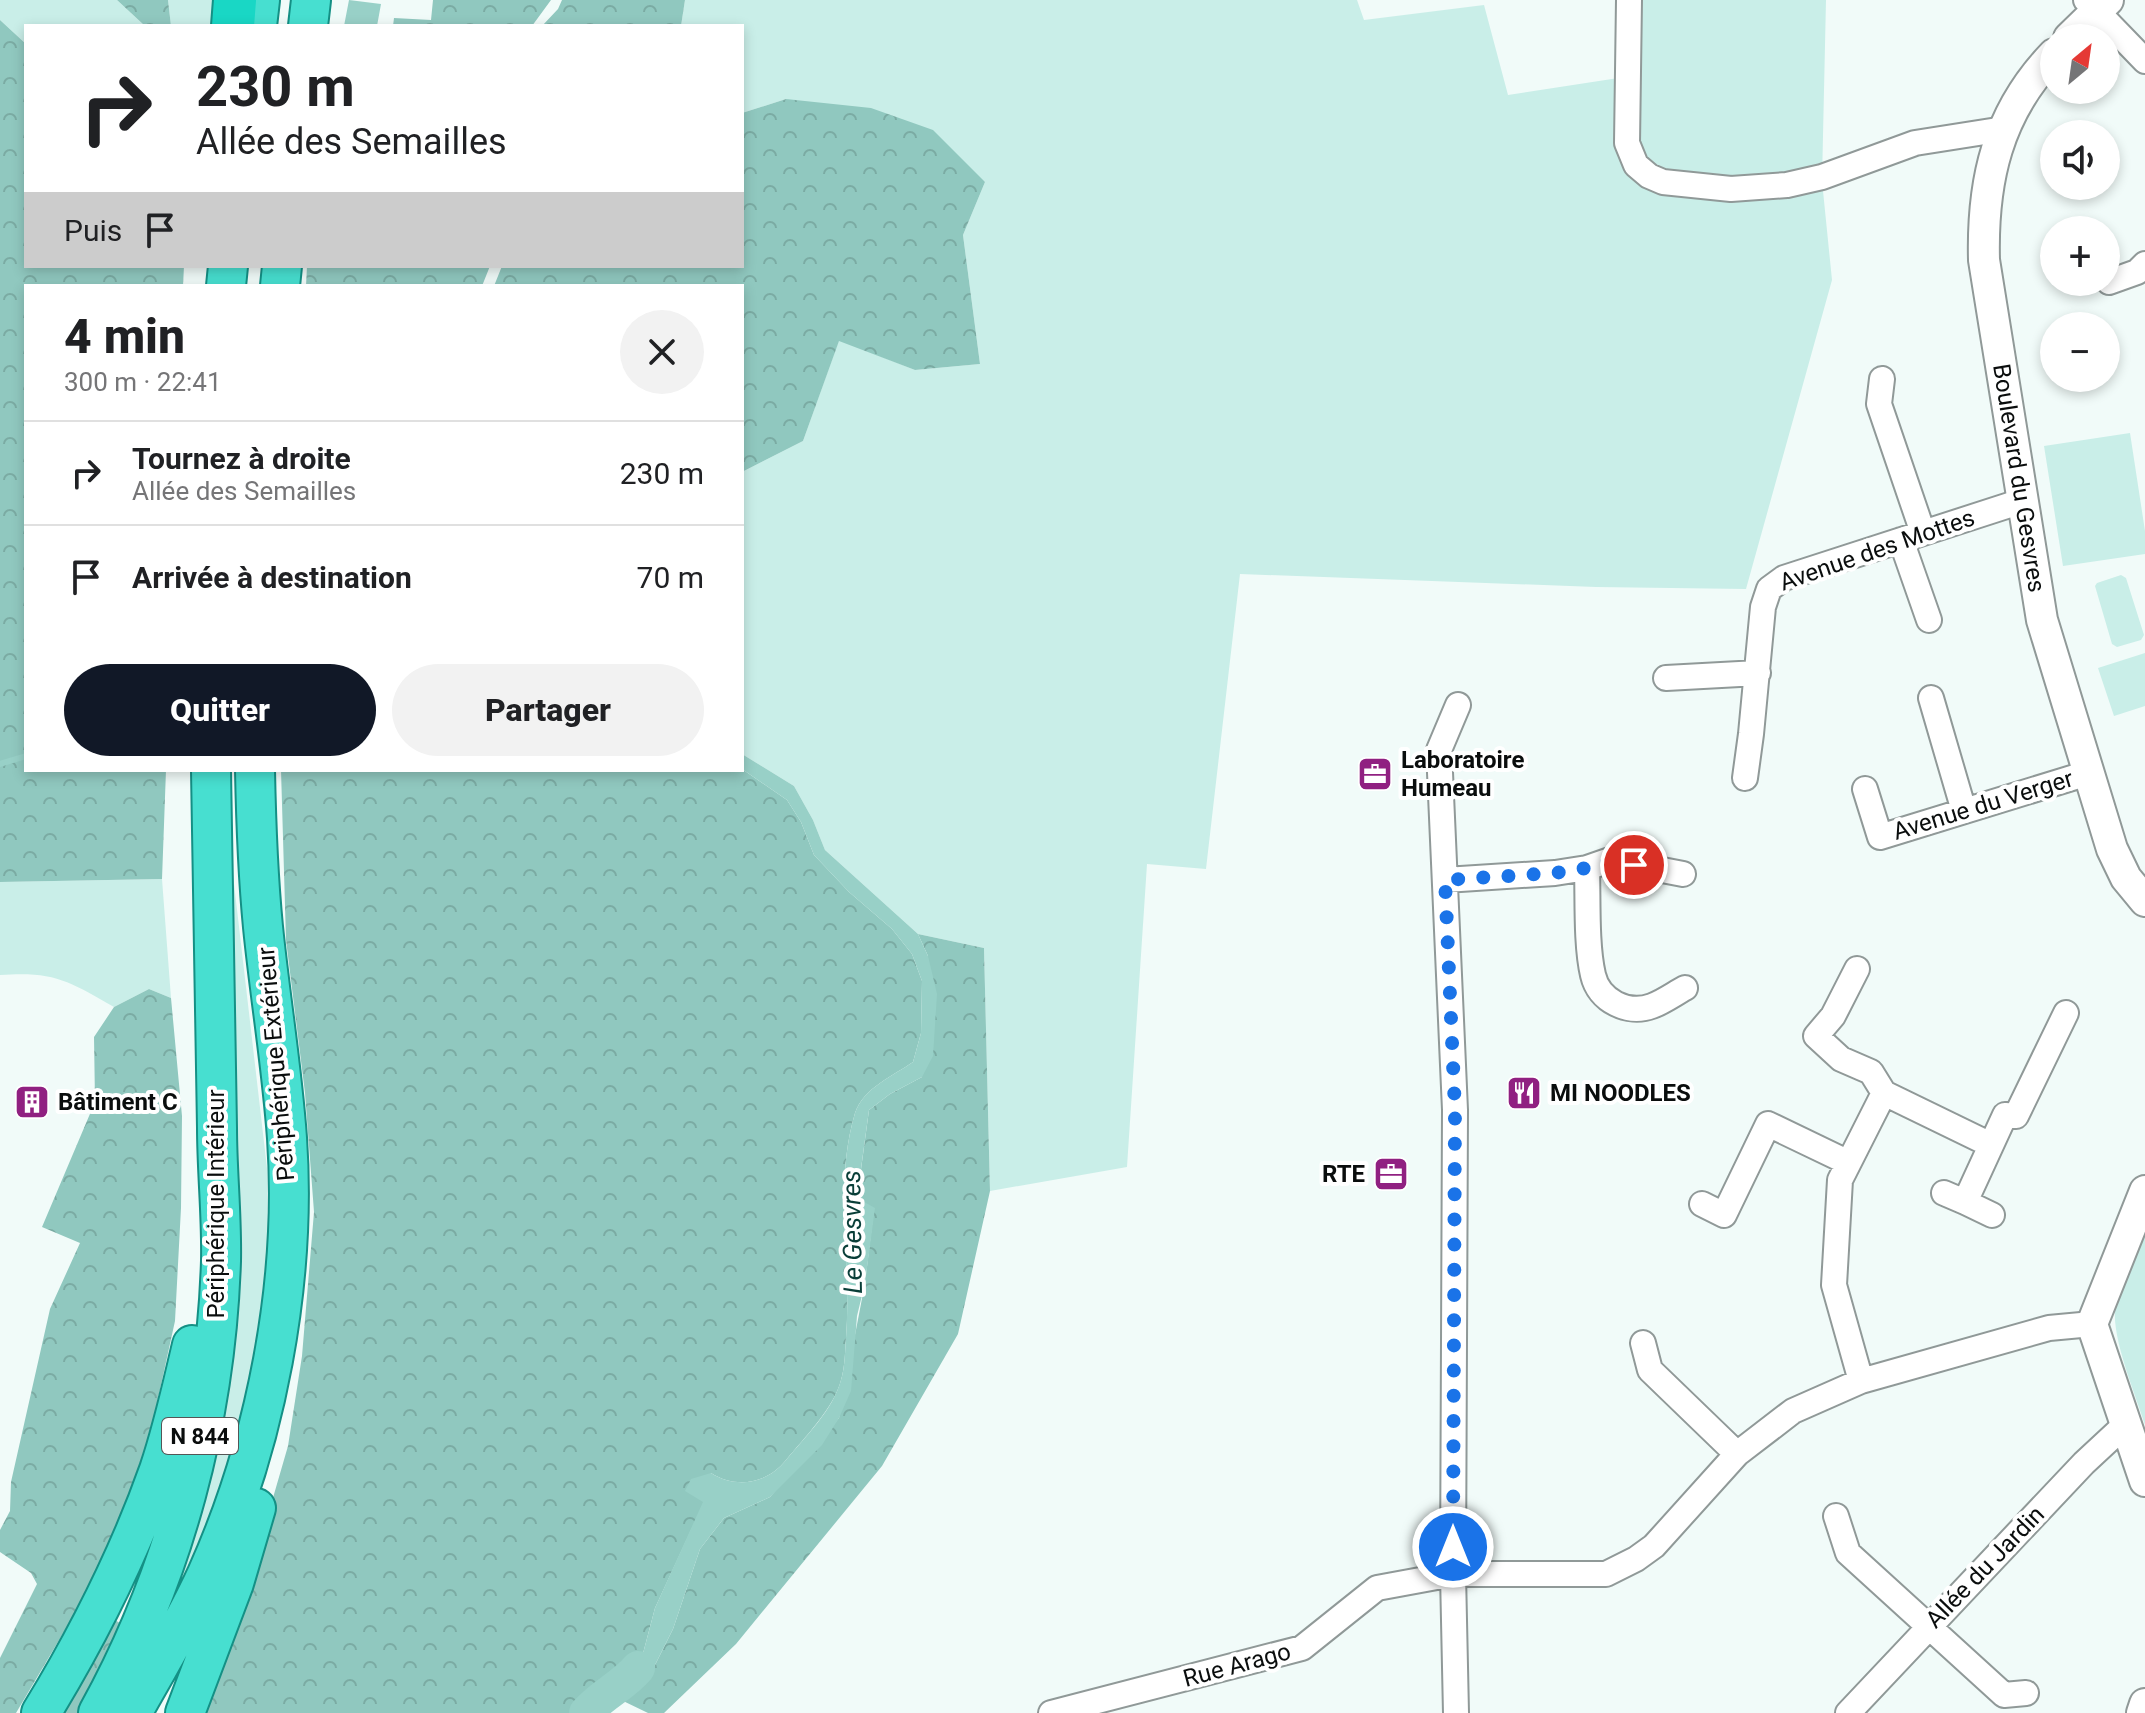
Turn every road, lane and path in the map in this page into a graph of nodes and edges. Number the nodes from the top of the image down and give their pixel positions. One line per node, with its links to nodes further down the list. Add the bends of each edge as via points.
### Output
1 (235, 0): 6 (highway)
2 (260, 0): 7 (highway)
3 (311, 0): 8 (highway)
4 (1629, 0): 12 (street, via 1627,143 1636,165 1663,182 1731,189 1787,185 1915,143)
5 (2097, 3): 9 (street); 10 (street)
6 (233, 24)
7 (257, 24)
8 (308, 24)
9 (2080, 24)
10 (2145, 61)
11 (2040, 71): 12 (street, Boulevard du Gesvres)
12 (2004, 129): 16 (street, Boulevard du Gesvres, via 1984,201 1984,260)
13 (2145, 264): 14 (street)
14 (2120, 278)
15 (1882, 379): 17 (street, via 1879,404)
16 (2022, 501): 17 (street, Avenue des Mottes); 25 (street, Boulevard du Gesvres, via 2042,620)
17 (1912, 536): 18 (street); 19 (street, Avenue des Mottes, via 1775,583 1765,596)
18 (1929, 620)
19 (1758, 673): 20 (street); 26 (street, Avenue des Mottes)
20 (1666, 678)
21 (1931, 698): 28 (street)
22 (1458, 705): 31 (street, via 1439,750)
23 (211, 772): 37 (highway, Périphérique Intérieur / N 844)
24 (255, 772): 45 (highway, Périphérique Extérieur / N 844, via 263,926 287,1139 285,1278)
25 (2088, 773): 28 (street, Avenue du Verger); 32 (street, Boulevard du Gesvres, via 2112,849)
26 (1745, 778)
27 (1865, 789): 28 (street, Avenue du Verger, via 1880,837)
28 (1964, 811)
29 (1587, 868): 30 (street, via 1610,860); 31 (street); 34 (street, via 1591,964 1598,988 1609,1000 1636,1009 1651,1007)
30 (1683, 874)
31 (1445, 880): 51 (street, via 1455,1110)
32 (2145, 901)
33 (1857, 969): 36 (street, via 1833,1016 1816,1036 1841,1059 1871,1072)
34 (1685, 988)
35 (2066, 1013): 38 (street, via 2016,1116 2005,1115)
36 (1884, 1093): 38 (street); 39 (street)
37 (217, 1141): 55 (highway, via 204,1179 196,1330 174,1422 120,1569); 56 (highway, Périphérique Intérieur / N 844, via 219,1295 198,1447 155,1592)
38 (1991, 1145): 42 (street, via 1955,1198)
39 (1847, 1162): 41 (street, via 1768,1124 1724,1215); 46 (street, via 1840,1180 1834,1285)
40 (2145, 1191): 43 (street)
41 (1702, 1204)
42 (1992, 1215)
43 (2092, 1324): 46 (street, Rue Arago, via 2049,1328); 47 (street)
44 (1643, 1343): 48 (street, via 1650,1370)
45 (269, 1376): 57 (highway, Périphérique Extérieur / N 844, via 241,1480 207,1573); 58 (highway, via 280,1404 262,1487 234,1583)
46 (1861, 1381): 48 (street, Rue Arago, via 1793,1411)
47 (2126, 1424): 49 (street); 52 (street, Allée du Jardin)
48 (1737, 1454): 51 (street, Rue Arago, via 1654,1546 1606,1574)
49 (2145, 1481)
50 (1836, 1516): 52 (street, via 1848,1553)
51 (1453, 1574): 59 (street, Rue Arago, via 1377,1588 1302,1648); 60 (street)
52 (1928, 1626): 53 (street, via 2004,1695); 61 (street, Allée du Jardin)
53 (2026, 1693)
54 (2145, 1704): 62 (street)
55 (41, 1713)
56 (98, 1713)
57 (132, 1713)
58 (185, 1713)
59 (1051, 1713)
60 (1456, 1713)
61 (1848, 1713)
62 (2142, 1713)

